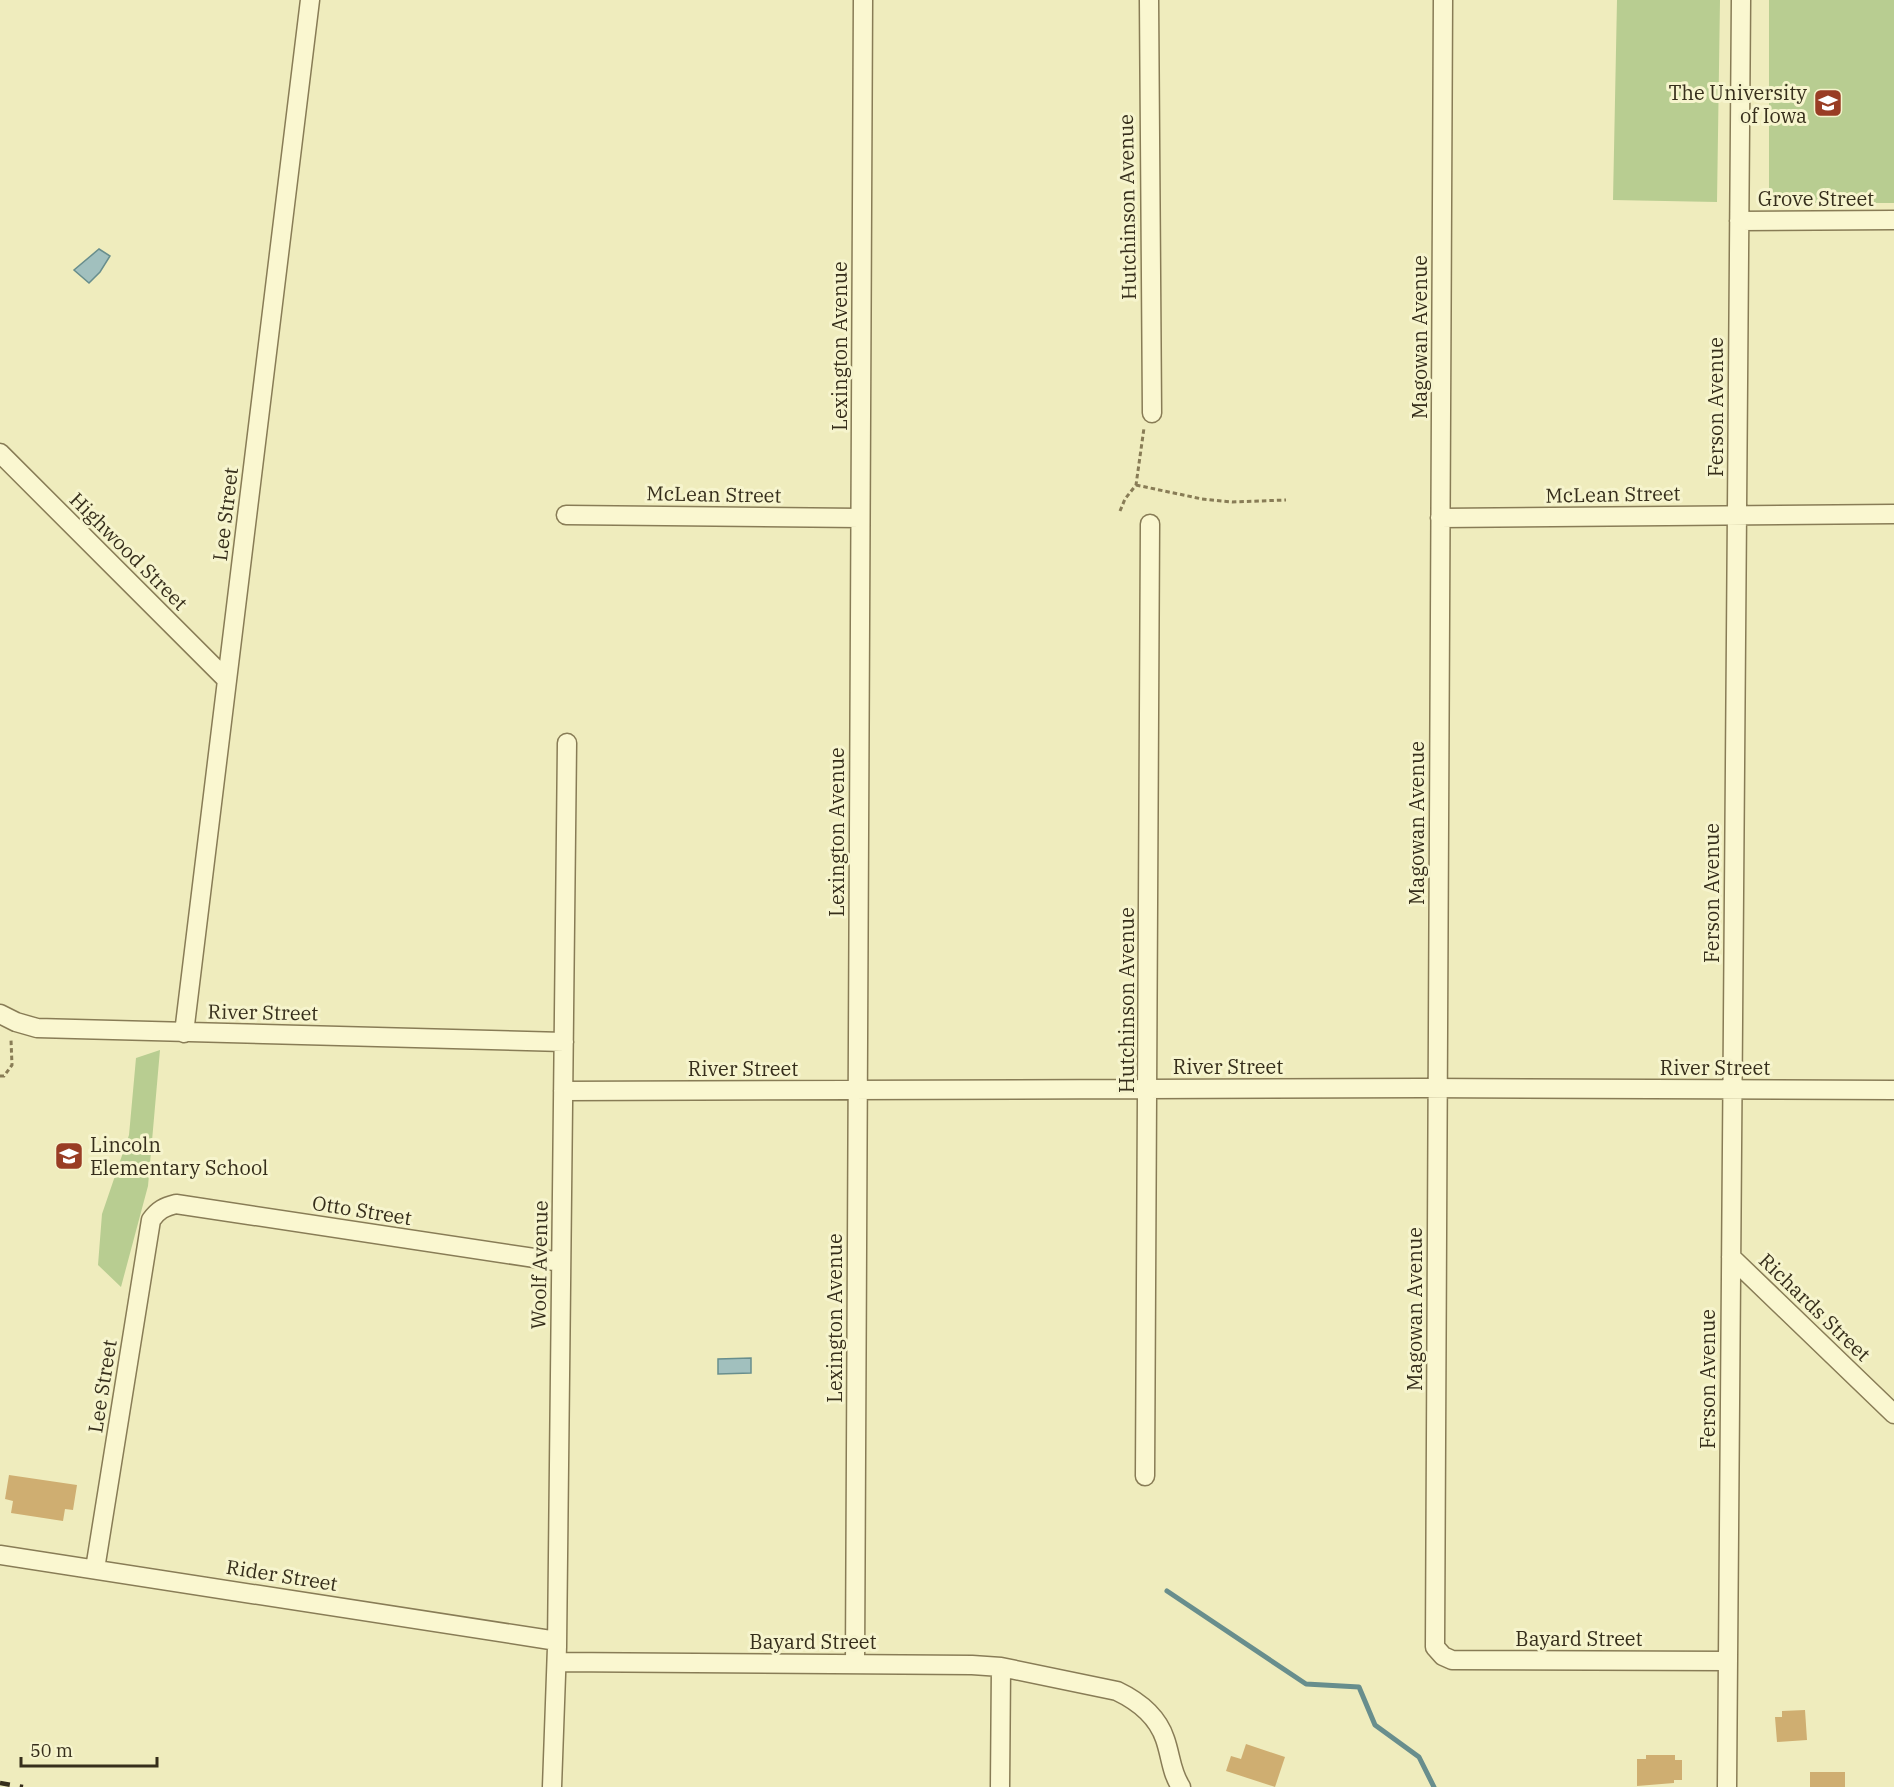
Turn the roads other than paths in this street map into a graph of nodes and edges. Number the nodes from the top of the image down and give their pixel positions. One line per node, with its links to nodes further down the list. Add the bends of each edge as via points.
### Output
1 (310, 0): 16 (street, Lee Street)
2 (863, 0): 13 (street, Lexington Avenue)
3 (1149, 0): 8 (street, Hutchinson Avenue)
4 (1443, 0): 14 (street, Magowan Avenue)
5 (1741, 0): 7 (street, Ferson Avenue)
6 (1894, 220): 7 (street, Grove Street)
7 (1739, 221): 12 (street, Ferson Avenue)
8 (1152, 413)
9 (0, 455): 16 (street, Highwood Street)
10 (566, 514): 13 (street, McLean Street)
11 (1894, 514): 12 (street, McLean Street)
12 (1737, 515): 14 (street, McLean Street); 23 (street, Ferson Avenue)
13 (860, 518): 25 (street, Lexington Avenue)
14 (1440, 518): 21 (street, Magowan Avenue)
15 (1150, 524): 22 (street, Hutchinson Avenue)
16 (227, 680): 19 (street, Lee Street)
17 (567, 743): 20 (street, Woolf Avenue)
18 (0, 1014): 19 (street, River Street, via 37,1028)
19 (184, 1033): 20 (street, River Street)
20 (564, 1042): 24 (street, Woolf Avenue)
21 (1438, 1088): 22 (street, River Street); 23 (street, River Street); 35 (street, Magowan Avenue)
22 (1148, 1089): 25 (street, River Street); 31 (street, Hutchinson Avenue)
23 (1732, 1089): 26 (street, River Street); 28 (street, Ferson Avenue)
24 (563, 1090): 25 (street, River Street); 29 (street, Woolf Avenue)
25 (858, 1090): 38 (street, Lexington Avenue)
26 (1894, 1090)
27 (157, 1212): 29 (street, Otto Street, via 176,1204); 33 (street, Lee Street, via 151,1220)
28 (1731, 1257): 30 (street, Richards Street); 36 (street, Ferson Avenue)
29 (561, 1262): 34 (street, Woolf Avenue)
30 (1894, 1414)
31 (1145, 1476)
32 (0, 1555): 33 (street, Rider Street)
33 (95, 1569): 34 (street, Rider Street)
34 (557, 1641): 37 (street, Woolf Avenue)
35 (1435, 1647): 36 (street, Bayard Street, via 1452,1660)
36 (1728, 1661): 43 (street, Ferson Avenue)
37 (556, 1662): 38 (street, Bayard Street); 40 (street, Woolf Avenue)
38 (855, 1664): 39 (street, Bayard Street)
39 (1000, 1667): 41 (street); 42 (street, Bayard Street, via 1117,1691 1133,1698 1158,1724 1174,1777)
40 (552, 1787)
41 (1000, 1787)
42 (1181, 1787)
43 (1727, 1787)

